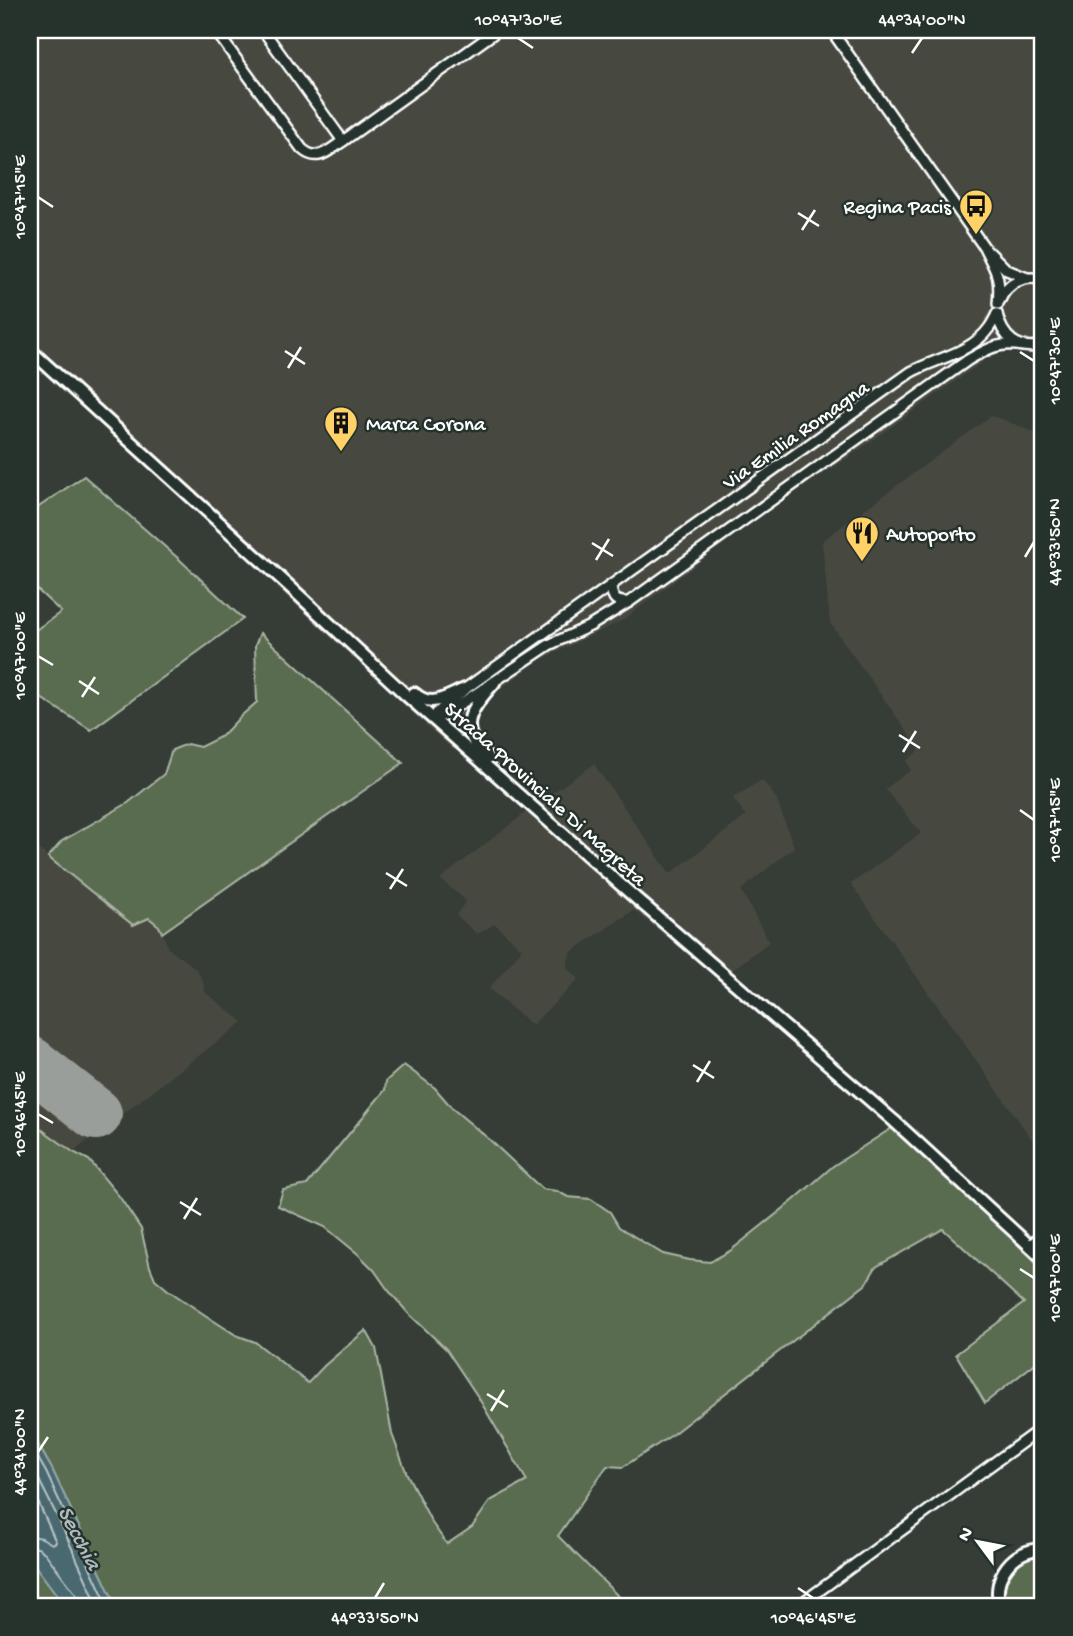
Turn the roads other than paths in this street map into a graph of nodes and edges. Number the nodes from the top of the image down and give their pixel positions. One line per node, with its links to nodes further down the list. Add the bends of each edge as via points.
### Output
1 (263, 30): 5 (street)
2 (498, 30): 5 (street)
3 (831, 30): 6 (street)
4 (219, 31): 5 (street, via 302,149 321,155)
5 (343, 141)
6 (984, 247): 7 (street, via 1007,270); 9 (street, via 1000,283)
7 (1027, 278): 8 (street); 9 (street, Via Emilia Romagna, via 1009,286)
8 (1043, 280)
9 (998, 309): 10 (street, via 1005,334); 13 (street, Via Emilia Romagna, via 989,329 975,342 911,372)
10 (1023, 346): 11 (street, Via Emilia Romagna); 14 (street, Via Emilia Romagna, via 993,346 968,360)
11 (1042, 347)
12 (30, 350): 15 (main road, Strada Provinciale Di Magreta)
13 (611, 586): 14 (street, via 615,599); 17 (street, Via Emilia Romagna)
14 (629, 602): 16 (street, Via Emilia Romagna, via 550,645)
15 (366, 657): 17 (main road, via 377,659 426,701); 18 (main road, Strada Provinciale Di Magreta)
16 (494, 683): 18 (street, Via Emilia Romagna); 19 (main road, via 477,704 468,727 478,749 511,780)
17 (465, 689): 18 (street, Via Emilia Romagna)
18 (433, 719): 19 (main road, Strada Provinciale Di Magreta)
19 (518, 795): 21 (main road, Strada Provinciale Di Magreta)
20 (1043, 1235): 21 (street)
21 (1030, 1245): 22 (main road, Strada Provinciale Di Magreta)
22 (1043, 1258)
23 (1043, 1427): 25 (street)
24 (1043, 1549): 26 (main road, via 1026,1551 1004,1569 998,1585)
25 (799, 1606)
26 (1000, 1606)

